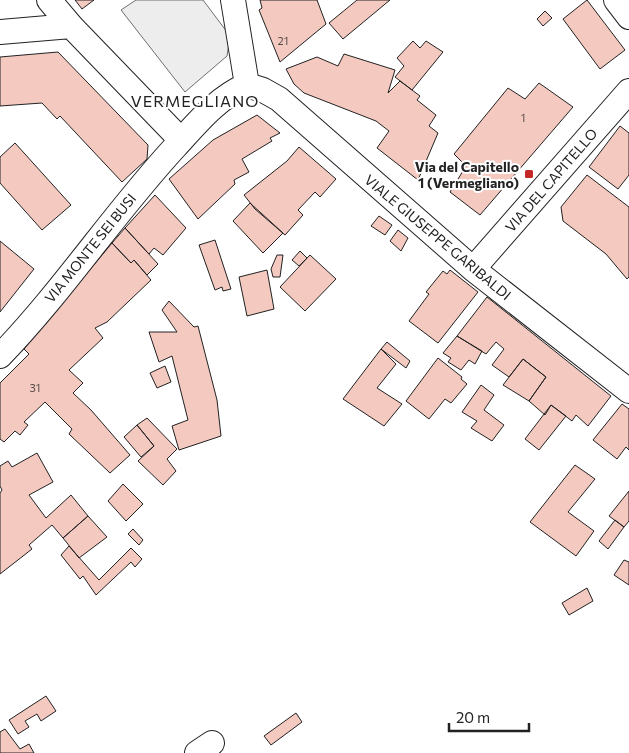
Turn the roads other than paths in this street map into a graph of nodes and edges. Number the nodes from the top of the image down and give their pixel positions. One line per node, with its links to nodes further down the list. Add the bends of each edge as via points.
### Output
1 (49, 0): 5 (street)
2 (616, 0): 4 (street)
3 (234, 9): 7 (street)
4 (629, 17)
5 (71, 26): 6 (street); 9 (street)
6 (0, 32)
7 (247, 85): 9 (street, VIA MONTE SEI BUSI, via 217,101); 10 (street, VIALE GIUSEPPE GARIBALDI, via 279,99)
8 (629, 90): 10 (street, VIA DEL CAPITELLO)
9 (181, 140): 11 (street, VIA MONTE SEI BUSI)
10 (473, 269): 12 (street, VIALE GIUSEPPE GARIBALDI)
11 (0, 356)
12 (629, 391)

